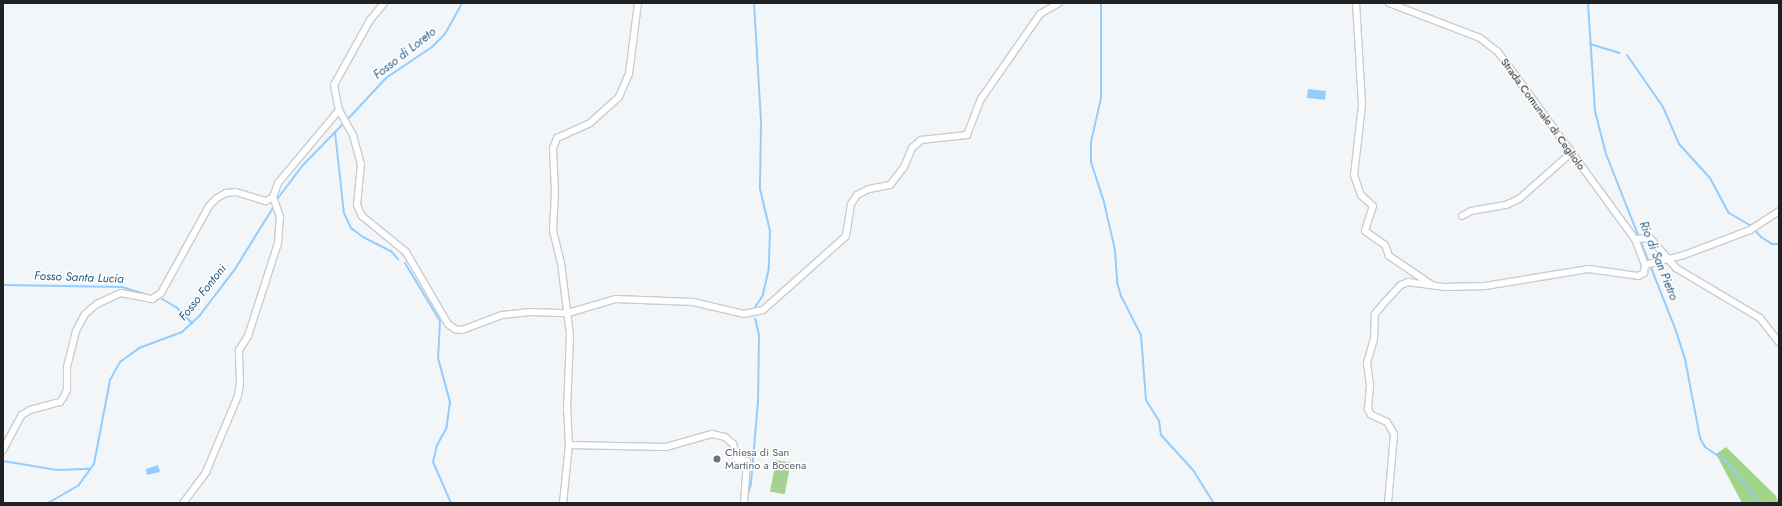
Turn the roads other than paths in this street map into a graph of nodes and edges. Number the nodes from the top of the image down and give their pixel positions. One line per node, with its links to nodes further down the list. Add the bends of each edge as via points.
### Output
1 (384, 3): 6 (street, via 370,20 336,78 334,85)
2 (638, 3): 15 (street, via 629,74 620,97 590,123 557,138 553,148 553,231 562,263)
3 (1060, 3): 15 (street, via 1040,14 981,99 967,135 921,140 912,148 904,167 890,185 869,189 857,195 851,204 846,236 763,310 744,314 693,302 616,299)
4 (1356, 3): 14 (street, via 1362,105 1354,176 1362,195 1373,206 1365,232 1385,245 1389,256)
5 (1389, 3): 7 (street, Strada Comunale di Cegliolo, via 1480,38 1498,52)
6 (339, 110): 8 (street, via 278,183); 15 (street, via 349,127 361,164 356,193 357,205 362,216 406,252 448,324 462,330 502,315 530,312)
7 (1571, 153): 10 (street, via 1519,199 1506,205 1471,211); 11 (street, Strada Comunale di Cegliolo)
8 (273, 197): 18 (street, via 266,200 236,192 226,193 209,206 161,294 152,298 121,293 97,304 85,314 76,331 67,367 67,390 63,398 60,402 30,410 22,415); 19 (street, via 280,216 278,243 248,336 239,350 238,396 208,468)
9 (1779, 211): 12 (street, via 1757,227)
10 (1462, 216)
11 (1635, 239): 12 (street, via 1650,238); 13 (street, Strada Comunale di Cegliolo)
12 (1668, 260): 13 (street); 16 (street, via 1721,297 1760,318)
13 (1645, 264): 14 (street, via 1644,273 1638,276 1589,268 1485,286)
14 (1432, 285): 22 (street, via 1408,282 1402,285 1375,314 1374,339 1367,363 1370,386 1368,409 1371,415 1387,422 1394,434)
15 (568, 313): 17 (street)
16 (1779, 342)
17 (569, 445): 20 (street); 21 (street, via 666,447 712,434 725,437 733,444 737,459 747,460)
18 (3, 450)
19 (183, 503)
20 (563, 503)
21 (744, 503)
22 (1388, 503)

